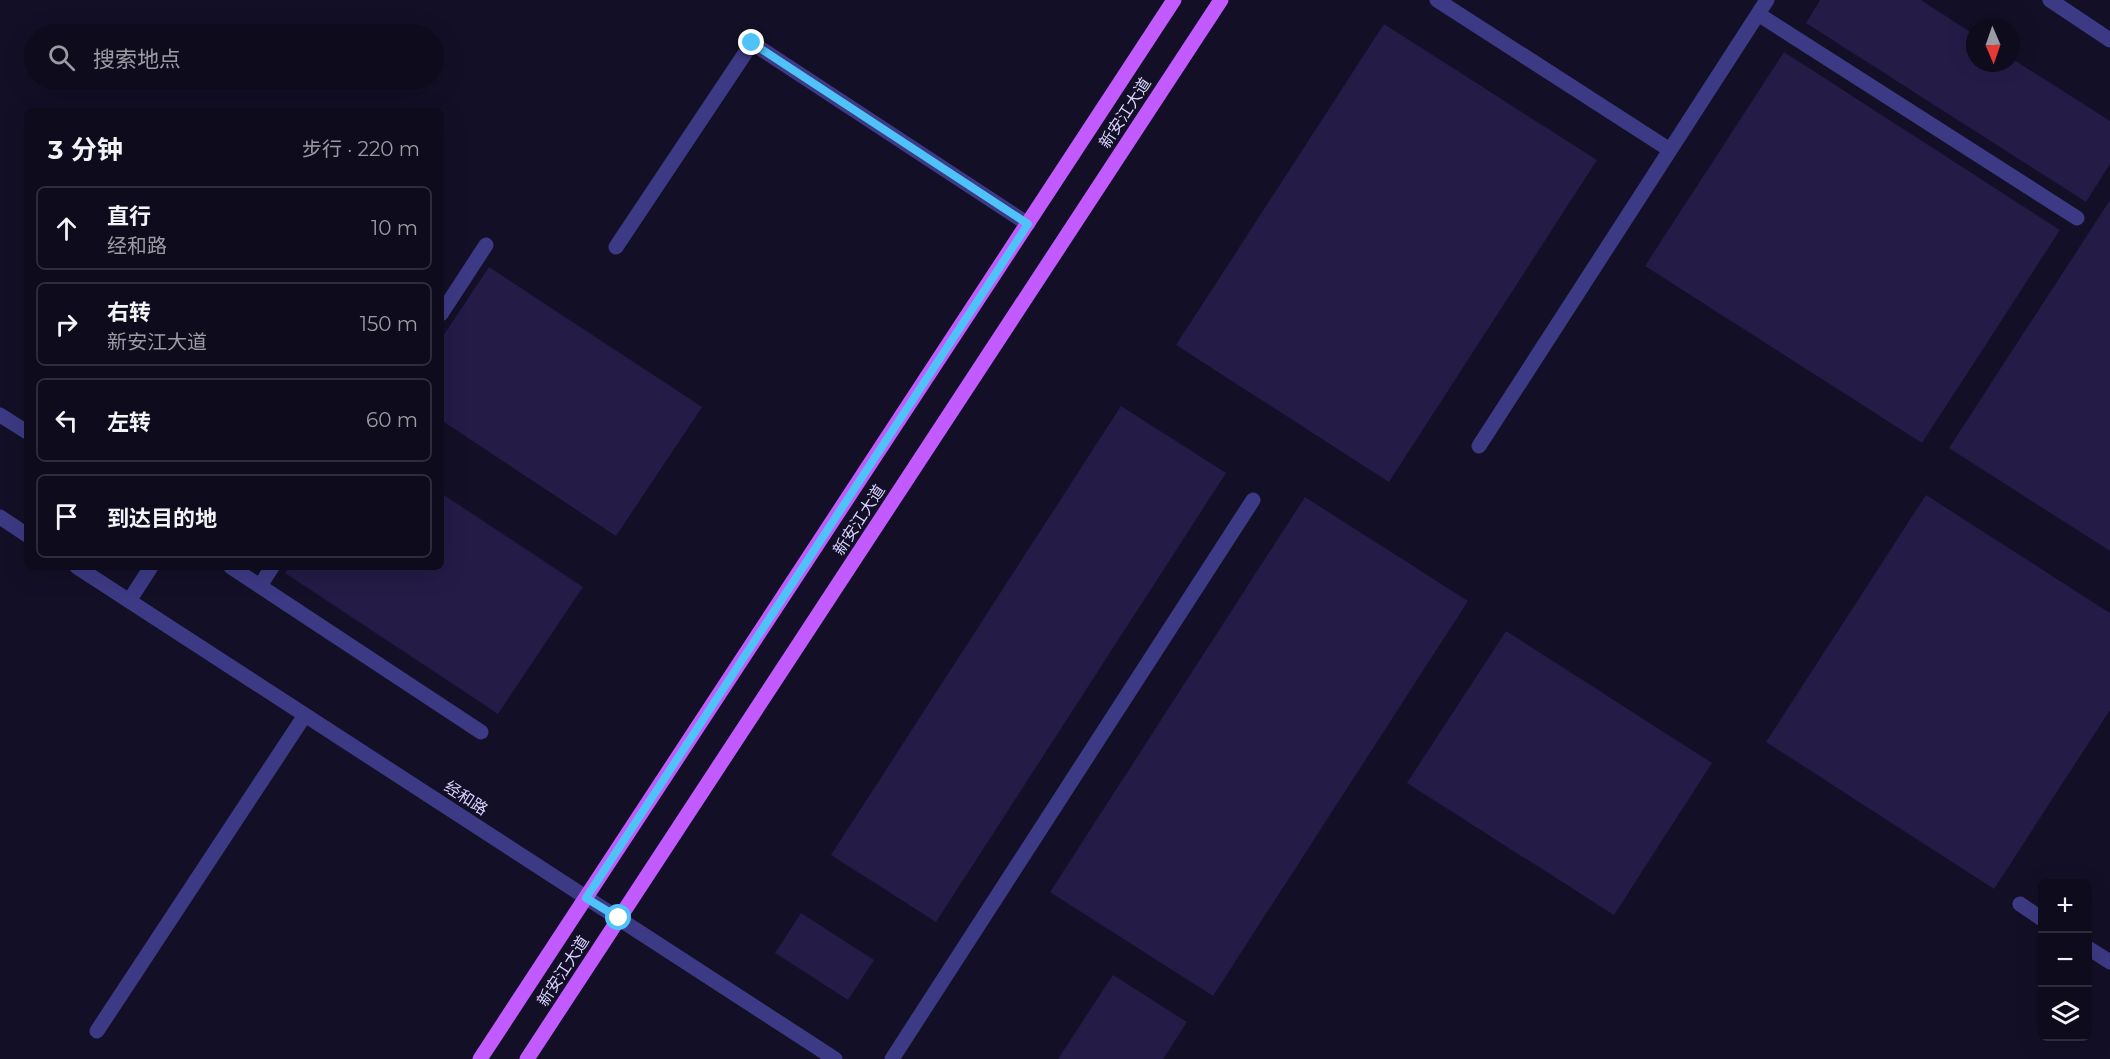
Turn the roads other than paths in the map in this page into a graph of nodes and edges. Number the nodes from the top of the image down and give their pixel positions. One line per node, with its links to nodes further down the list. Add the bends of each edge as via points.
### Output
1 (1174, 0): 10 (main road, 新安江大道)
2 (1221, 0): 31 (main road, 新安江大道)
3 (1437, 0): 8 (street)
4 (1767, 0): 6 (street)
5 (2050, 0): 7 (street)
6 (1758, 14): 8 (street); 9 (street)
7 (2110, 40)
8 (1670, 150): 16 (street)
9 (2077, 218)
10 (1028, 224): 12 (street, via 752,43); 28 (main road, 新安江大道)
11 (486, 245): 13 (street)
12 (616, 247)
13 (444, 309)
14 (0, 415): 15 (street)
15 (24, 430)
16 (1479, 446)
17 (1253, 500): 38 (street)
18 (0, 517): 19 (street)
19 (24, 533)
20 (82, 570): 25 (street, 经和路)
21 (149, 570): 25 (street)
22 (236, 570): 24 (street)
23 (270, 570): 24 (street)
24 (260, 586): 27 (street)
25 (129, 601): 26 (street, 经和路)
26 (305, 715): 28 (street, 经和路); 34 (street)
27 (481, 732)
28 (586, 898): 31 (street, 经和路); 35 (main road, 新安江大道)
29 (2020, 904): 30 (street)
30 (2038, 916)
31 (619, 918): 36 (main road, 新安江大道); 37 (street, 经和路)
32 (2092, 951): 33 (street)
33 (2110, 962)
34 (97, 1031)
35 (480, 1059)
36 (527, 1059)
37 (835, 1059)
38 (892, 1059)

